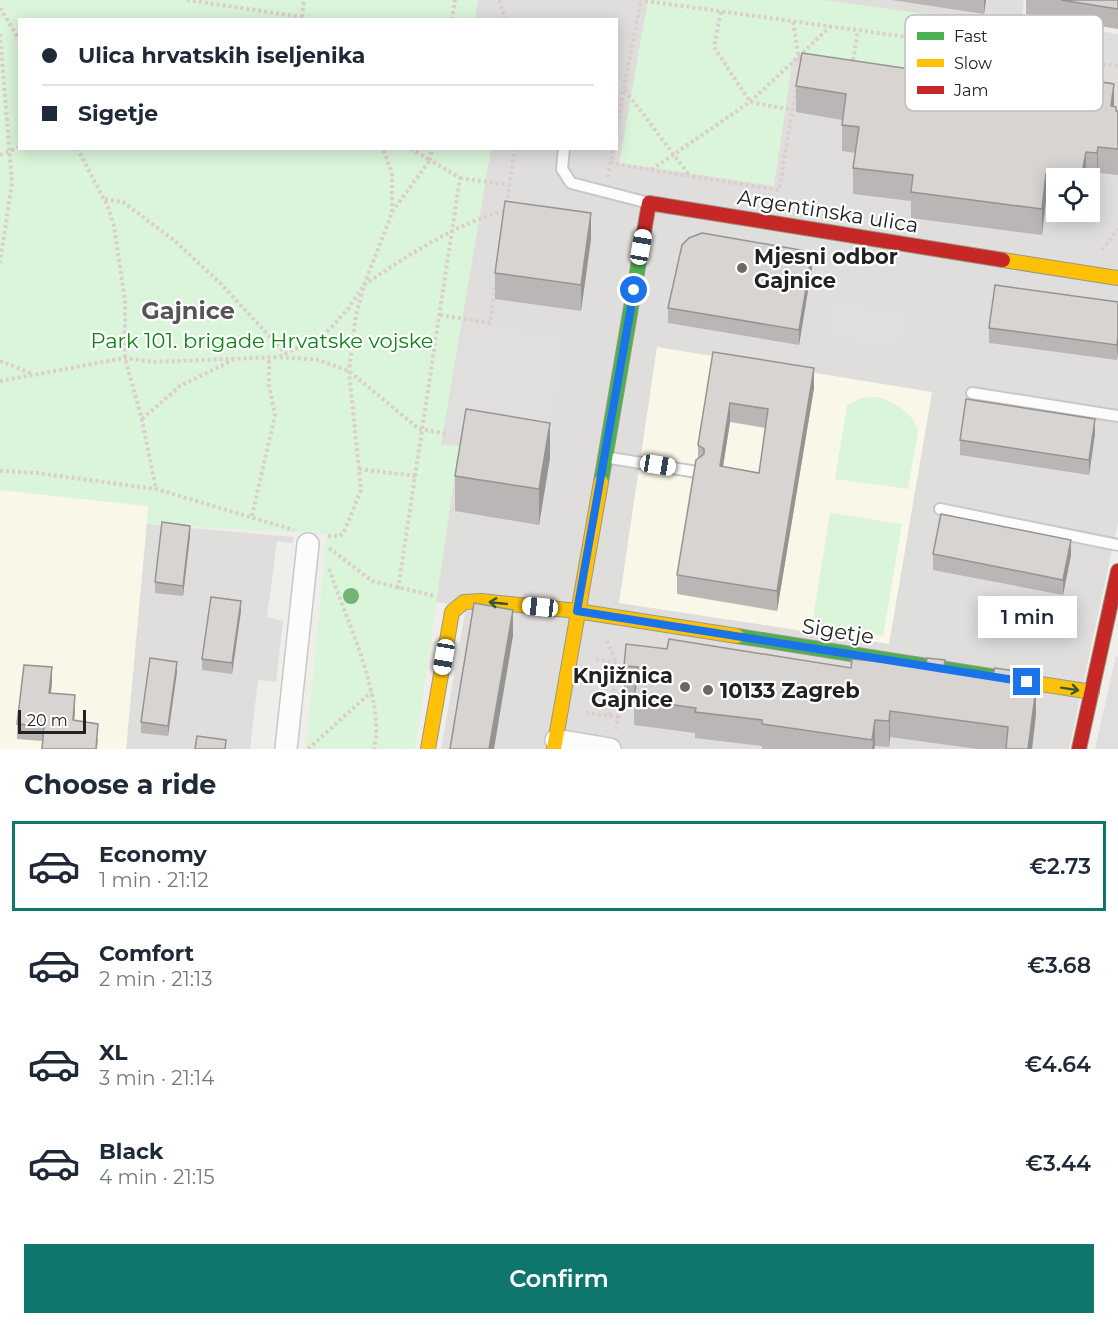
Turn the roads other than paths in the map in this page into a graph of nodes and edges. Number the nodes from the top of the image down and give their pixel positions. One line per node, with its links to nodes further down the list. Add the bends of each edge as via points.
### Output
1 (564, 150): 2 (lane, Argentinska ulica, via 561,169 571,183)
2 (649, 203): 3 (street, Argentinska ulica); 6 (street)
3 (1118, 278)
4 (972, 393): 5 (lane)
5 (1118, 416)
6 (604, 457): 7 (lane); 12 (street)
7 (697, 472)
8 (940, 510): 10 (lane)
9 (313, 539): 17 (street)
10 (1118, 546)
11 (1118, 572): 13 (street)
12 (577, 611): 14 (street, Sigetje, one-way to 14); 16 (street); 18 (street, one-way to 18, via 481,601 464,602 452,612)
13 (1114, 612): 14 (street)
14 (1092, 692): 19 (street)
15 (613, 741): 16 (street)
16 (555, 744)
17 (286, 749)
18 (428, 749)
19 (1079, 749)

